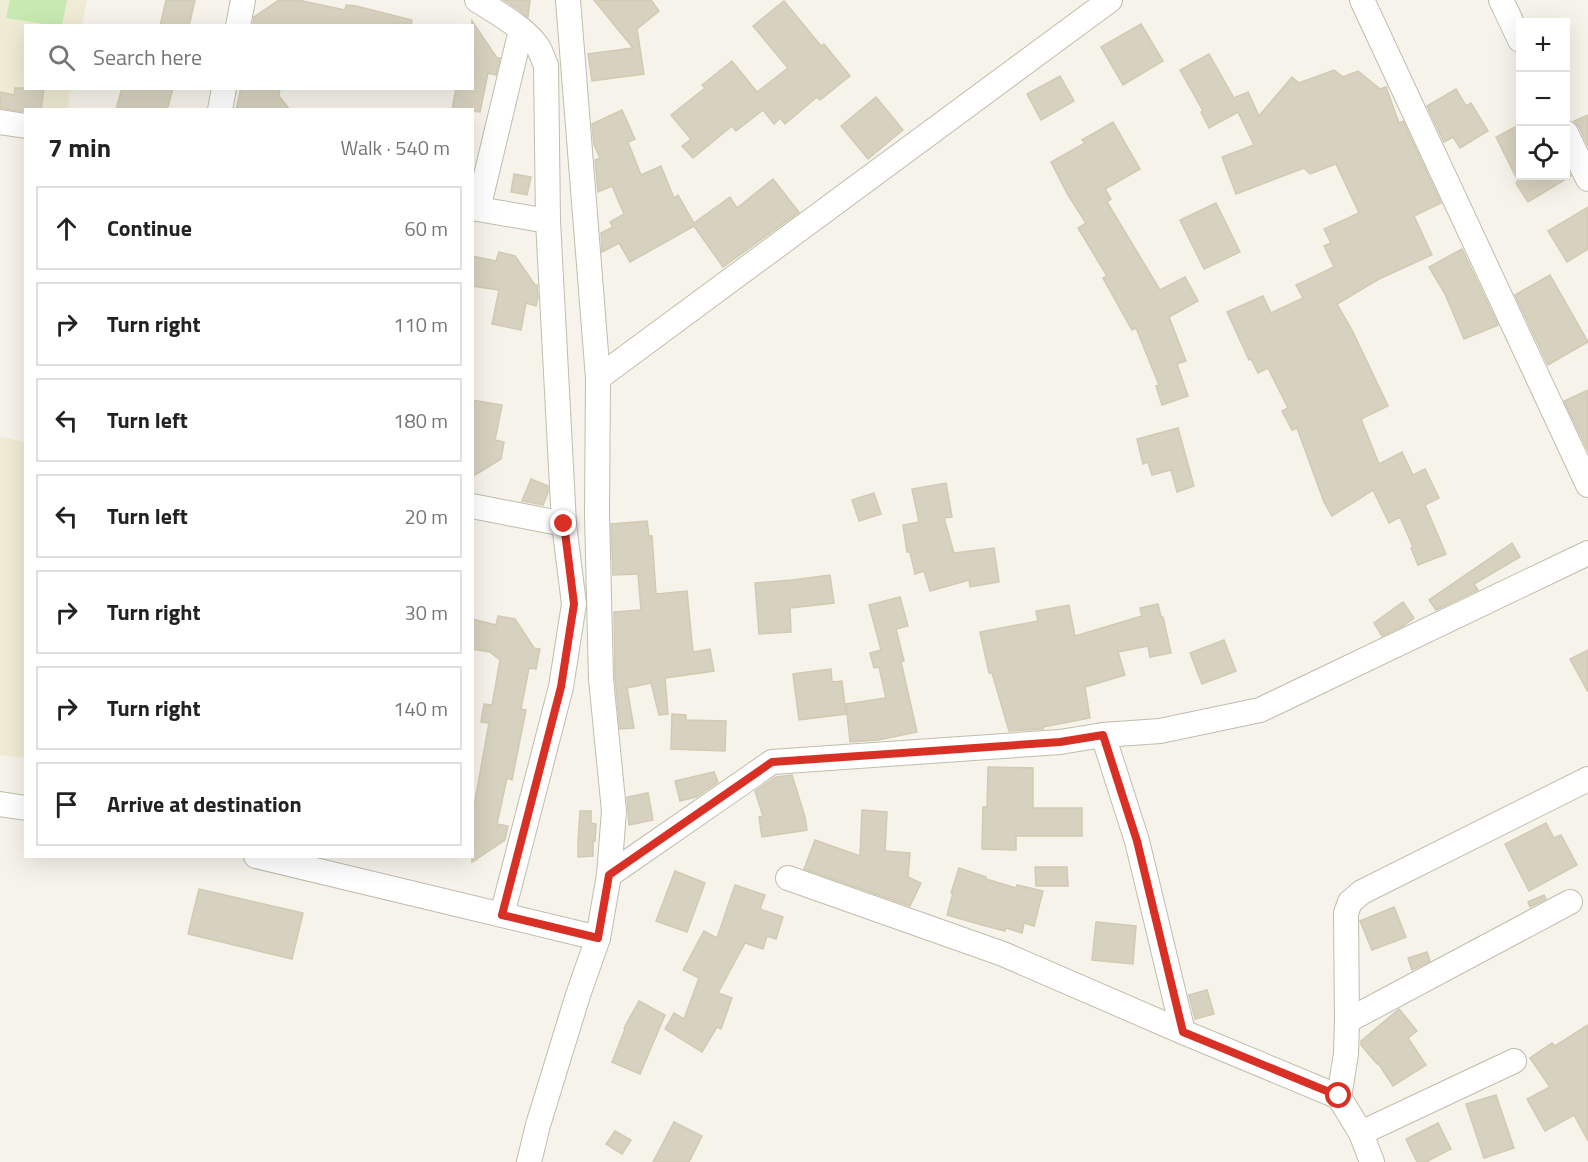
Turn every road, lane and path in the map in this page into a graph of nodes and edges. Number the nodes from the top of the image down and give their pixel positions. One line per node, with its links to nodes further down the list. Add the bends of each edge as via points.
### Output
1 (243, 0): 7 (street)
2 (477, 0): 8 (street)
3 (568, 0): 18 (street)
4 (1110, 0): 18 (street)
5 (1362, 0): 19 (street)
6 (1501, 0): 9 (street)
7 (238, 24)
8 (521, 30): 16 (street); 17 (street, via 538,47 546,65)
9 (1516, 30)
10 (225, 90): 11 (street)
11 (220, 108)
12 (0, 122): 13 (street)
13 (24, 126)
14 (1570, 142): 15 (street)
15 (1588, 180)
16 (475, 208): 17 (street)
17 (548, 221): 21 (street)
18 (598, 378): 28 (street, via 601,679 614,811)
19 (1588, 485)
20 (474, 506): 21 (street)
21 (564, 524): 31 (street, via 574,604 561,687)
22 (1588, 553): 23 (street, via 1260,710 1160,731)
23 (1103, 735): 28 (street, via 1060,742 772,762); 34 (street, via 1137,841)
24 (1588, 779): 33 (street, via 1362,892 1350,902 1346,913)
25 (0, 804): 26 (street)
26 (24, 808)
27 (264, 858): 31 (street)
28 (609, 875): 32 (street)
29 (789, 878): 34 (street, via 1003,954)
30 (1570, 902): 33 (street)
31 (502, 915): 32 (street)
32 (598, 938): 38 (street)
33 (1347, 1021): 36 (street)
34 (1183, 1032): 36 (street)
35 (1514, 1061): 37 (street)
36 (1339, 1096): 37 (street)
37 (1361, 1133): 39 (street)
38 (529, 1162)
39 (1372, 1162)

